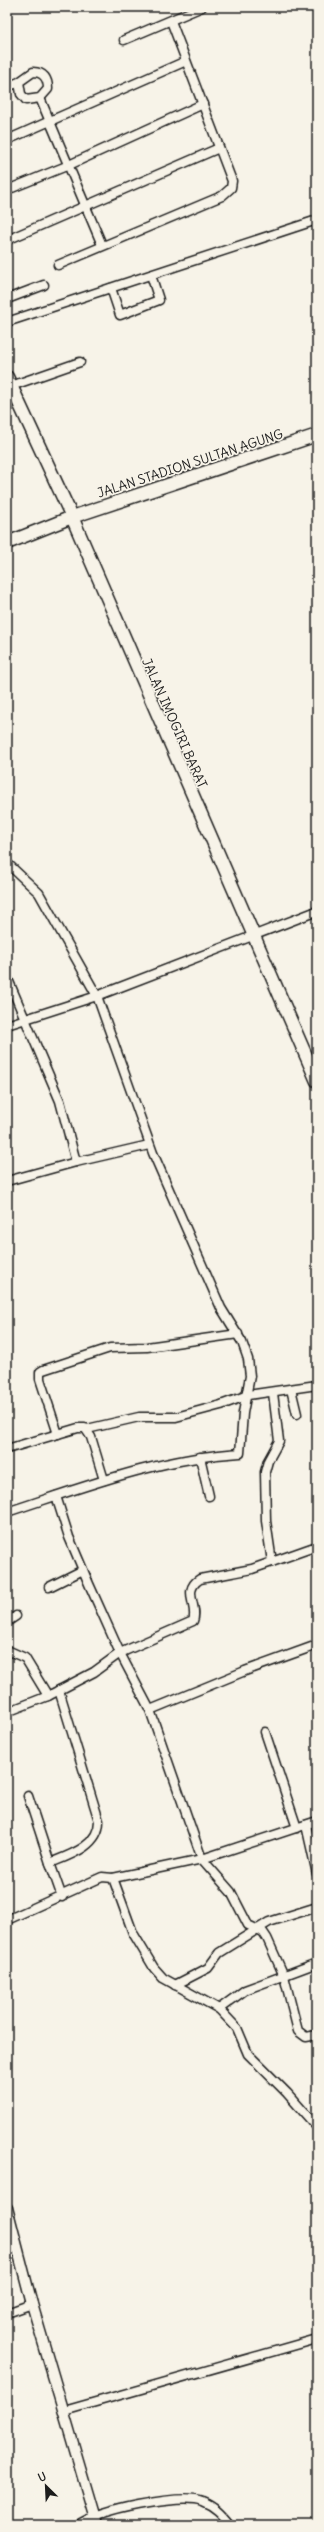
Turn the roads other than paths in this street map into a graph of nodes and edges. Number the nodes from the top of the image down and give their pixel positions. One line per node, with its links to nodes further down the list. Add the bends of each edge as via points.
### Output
1 (202, 7): 2 (street)
2 (172, 21): 3 (street); 4 (street)
3 (124, 40)
4 (186, 60): 8 (street); 9 (street)
5 (19, 82): 6 (street); 7 (street, via 21,94 26,100); 7 (street, via 26,74 40,72 48,82 48,89)
6 (7, 87)
7 (40, 98): 9 (street)
8 (203, 104): 11 (street); 12 (street)
9 (51, 123): 10 (street); 12 (street)
10 (7, 140)
11 (219, 148): 14 (street); 17 (street, via 232,181 228,193)
12 (69, 165): 13 (street); 14 (street)
13 (7, 190)
14 (86, 206): 16 (street); 17 (street)
15 (317, 220): 19 (street)
16 (7, 240)
17 (102, 246): 18 (street)
18 (58, 264)
19 (151, 275): 21 (street); 21 (street, via 159,300 120,315)
20 (44, 285): 22 (street)
21 (112, 288): 23 (street)
22 (7, 299)
23 (7, 322)
24 (80, 362): 25 (street)
25 (9, 381): 27 (main road, JALAN IMOGIRI BARAT)
26 (317, 436): 27 (main road, JALAN STADION SULTAN AGUNG)
27 (72, 517): 28 (main road, JALAN STADION SULTAN AGUNG); 31 (main road, JALAN IMOGIRI BARAT)
28 (7, 543)
29 (7, 863): 33 (street, via 39,893)
30 (317, 911): 31 (street)
31 (255, 934): 33 (street); 36 (main road, JALAN IMOGIRI BARAT)
32 (7, 977): 34 (street)
33 (97, 996): 34 (street); 37 (street)
34 (24, 1019): 35 (street); 38 (street, via 60,1101)
35 (7, 1025)
36 (317, 1081)
37 (149, 1145): 38 (street); 40 (street, via 221,1308)
38 (76, 1162): 39 (street)
39 (7, 1181)
40 (238, 1334): 44 (street, via 248,1359); 47 (street, via 147,1348 110,1348 43,1370 40,1379)
41 (317, 1385): 42 (street)
42 (291, 1390): 43 (street); 45 (street)
43 (273, 1393): 44 (street); 55 (street, via 279,1441 265,1472 266,1521)
44 (248, 1395): 46 (street, via 190,1414 168,1418 139,1417); 49 (street, via 243,1413 240,1454)
45 (297, 1414)
46 (87, 1429): 47 (street, via 78,1428); 50 (street)
47 (58, 1434): 48 (street)
48 (7, 1449)
49 (200, 1457): 50 (street); 52 (street)
50 (104, 1480): 51 (street)
51 (56, 1496): 53 (street); 56 (street)
52 (209, 1496)
53 (7, 1512)
54 (317, 1546): 55 (street)
55 (272, 1562): 62 (street, via 195,1582 190,1593 193,1621)
56 (83, 1570): 57 (street); 62 (street)
57 (49, 1587)
58 (16, 1616): 59 (street)
59 (7, 1622)
60 (317, 1645): 65 (street)
61 (7, 1650): 64 (street, via 25,1658)
62 (120, 1653): 63 (street, via 94,1672); 65 (street)
63 (59, 1690): 64 (street); 72 (street, via 99,1821 99,1832 76,1852)
64 (48, 1696): 66 (street)
65 (150, 1710): 71 (street)
66 (7, 1712)
67 (265, 1732): 70 (street)
68 (28, 1796): 72 (street)
69 (317, 1822): 70 (street)
70 (301, 1826): 71 (street); 73 (street)
71 (202, 1859): 74 (street); 78 (street, via 231,1892 248,1924)
72 (50, 1863): 75 (street)
73 (317, 1874)
74 (114, 1878): 75 (street, via 102,1877 87,1882); 81 (street, via 142,1951 154,1968)
75 (62, 1897): 77 (street)
76 (317, 1907): 78 (street, via 280,1918)
77 (7, 1920)
78 (257, 1929): 80 (street, via 267,1938); 81 (street, via 219,1953 208,1968)
79 (317, 1963): 80 (street)
80 (284, 1976): 82 (street, via 245,1990); 83 (street, via 298,2031 306,2037)
81 (175, 1985): 82 (street)
82 (219, 2009): 84 (street, via 237,2028 248,2054 288,2093)
83 (317, 2035)
84 (317, 2128)
85 (7, 2208): 86 (street)
86 (32, 2304): 87 (street); 89 (street)
87 (7, 2313)
88 (317, 2339): 89 (street)
89 (64, 2411): 90 (street)
90 (96, 2520): 91 (street); 92 (street, via 167,2500 202,2501 219,2511)
91 (78, 2525)
92 (231, 2525)

